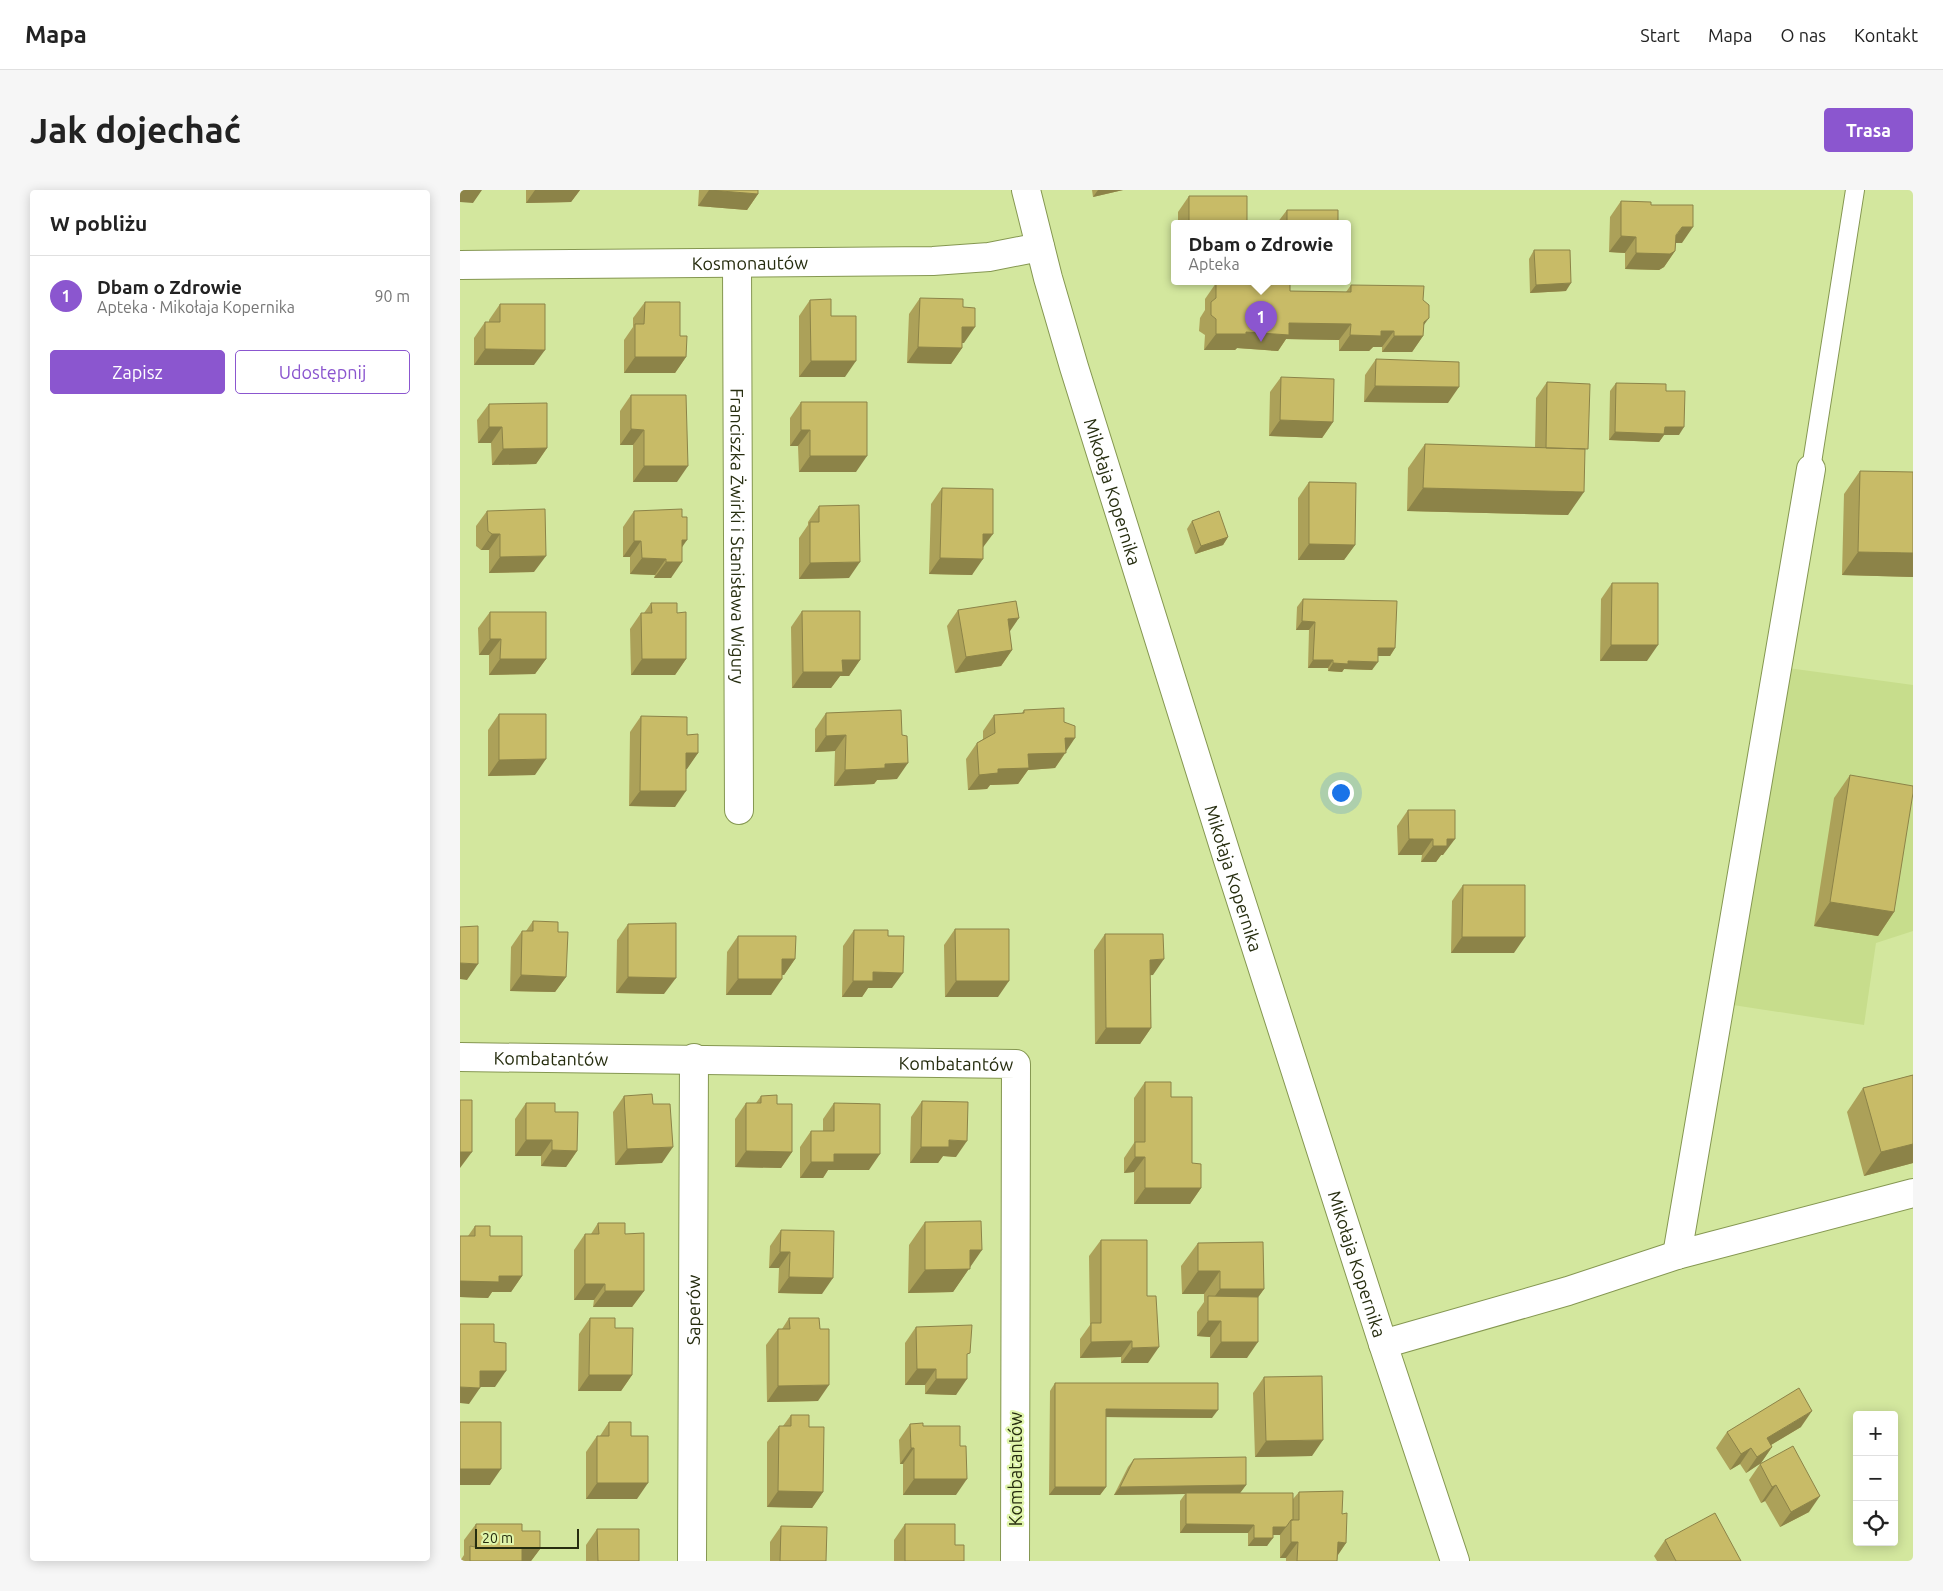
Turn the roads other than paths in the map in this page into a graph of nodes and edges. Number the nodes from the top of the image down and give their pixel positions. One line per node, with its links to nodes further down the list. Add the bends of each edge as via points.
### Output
1 (1026, 190): 3 (street, Mikołaja Kopernika)
2 (1855, 190): 6 (lane)
3 (1040, 247): 4 (street, Kosmonautów, via 989,257 933,261); 12 (street, Mikołaja Kopernika, via 1074,367 1228,860)
4 (737, 264): 5 (street, Kosmonautów); 7 (street, Franciszka Żwirki i Stanisława Wigury)
5 (460, 265)
6 (1812, 469): 11 (street)
7 (739, 810)
8 (460, 1057): 9 (street, Kombatantów)
9 (694, 1058): 13 (street, Saperów); 14 (street, Kombatantów, via 1016,1064)
10 (1913, 1193): 11 (street)
11 (1678, 1255): 12 (street, via 1568,1291)
12 (1383, 1344): 15 (street, Mikołaja Kopernika)
13 (692, 1561)
14 (1015, 1561)
15 (1455, 1561)

